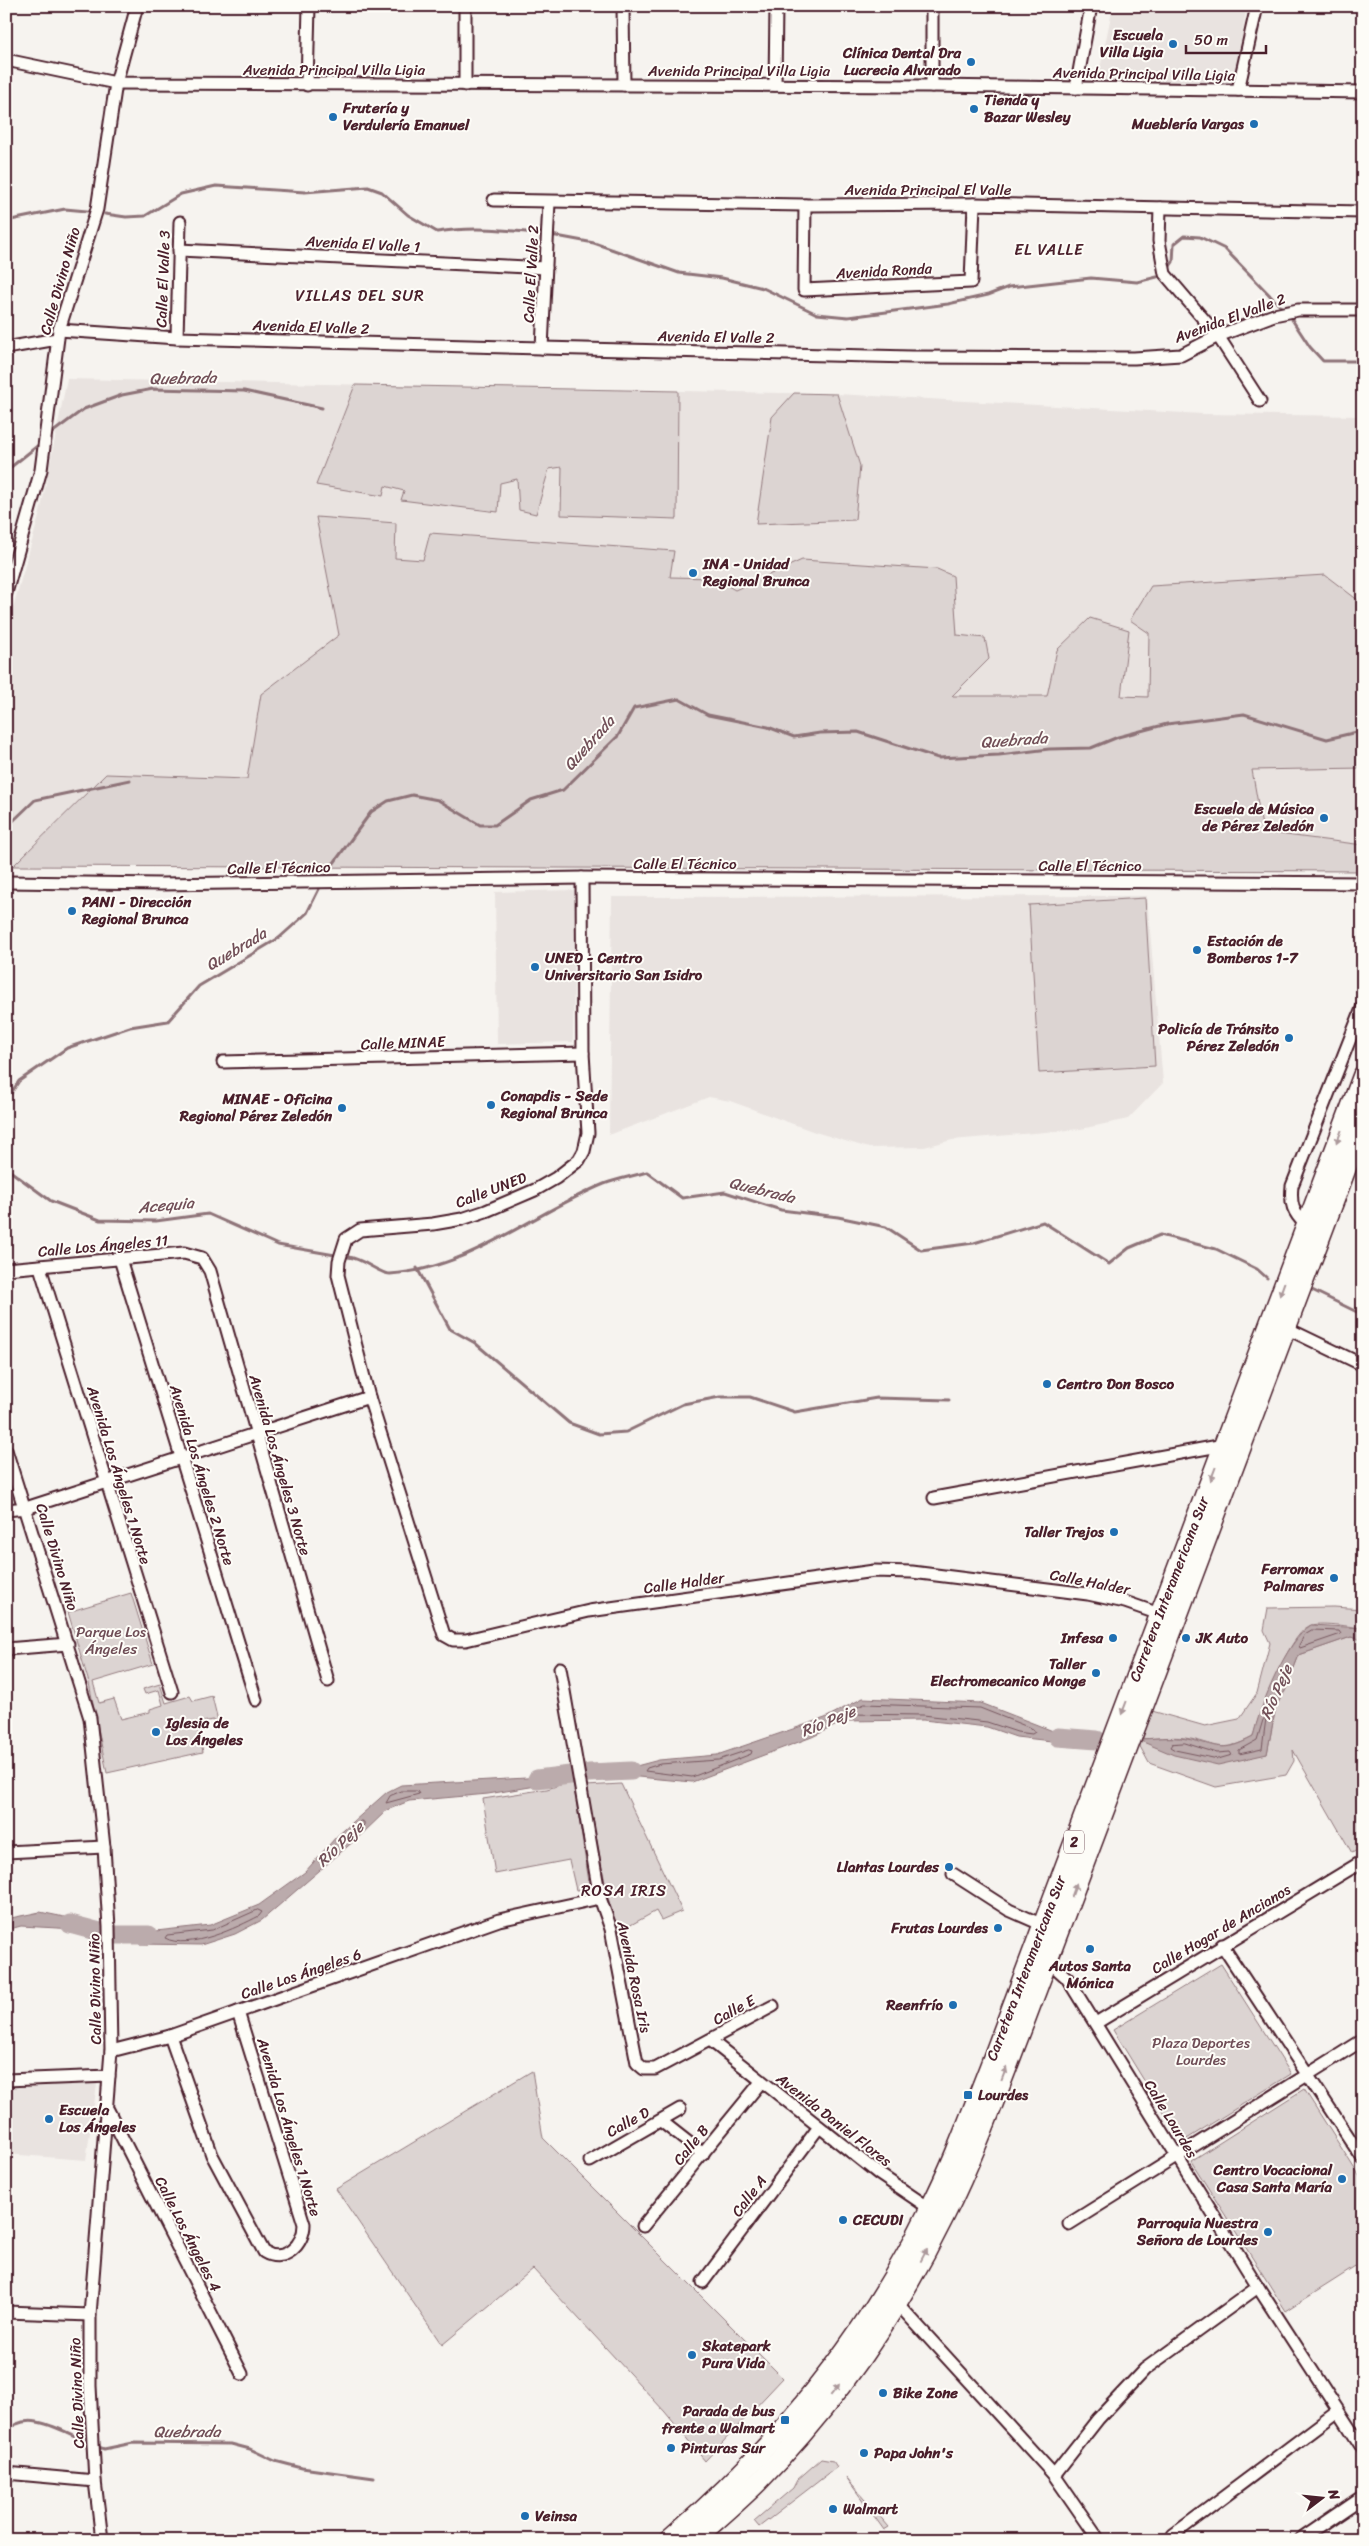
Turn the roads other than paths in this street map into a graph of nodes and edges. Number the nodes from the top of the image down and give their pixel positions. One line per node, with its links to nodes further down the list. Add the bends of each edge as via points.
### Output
1 (137, 6): 10 (street, Calle Divino Niño)
2 (309, 6): 11 (street)
3 (466, 6): 12 (street)
4 (623, 6): 13 (street)
5 (776, 6): 14 (street)
6 (932, 6): 15 (street)
7 (1091, 6): 16 (street)
8 (1257, 6): 17 (street)
9 (6, 60): 10 (street, Avenida Principal Villa Ligia)
10 (116, 83): 11 (street, Avenida Principal Villa Ligia); 29 (street, Calle Divino Niño, via 97,209)
11 (307, 85): 12 (street, Avenida Principal Villa Ligia)
12 (465, 85): 13 (street, Avenida Principal Villa Ligia)
13 (624, 85): 14 (street, Avenida Principal Villa Ligia)
14 (775, 86): 15 (street, Avenida Principal Villa Ligia)
15 (932, 86): 16 (street, Avenida Principal Villa Ligia)
16 (1076, 88): 17 (street, Avenida Principal Villa Ligia)
17 (1238, 90): 18 (street, Avenida Principal Villa Ligia)
18 (1363, 92)
19 (494, 200): 20 (street, Avenida Principal El Valle)
20 (549, 202): 22 (street, Avenida Principal El Valle); 27 (street, Calle El Valle 2)
21 (974, 204): 22 (street, Avenida Principal El Valle); 22 (street, Avenida Ronda, via 971,282 804,290); 23 (street, Avenida Principal El Valle)
22 (805, 205)
23 (1160, 208): 24 (street, Avenida Principal El Valle); 30 (street, via 1159,241 1165,274)
24 (1363, 212)
25 (180, 222): 26 (street, Calle El Valle 3)
26 (179, 250): 27 (street, Avenida El Valle 1); 31 (street, Calle El Valle 3)
27 (546, 268): 33 (street, Calle El Valle 2)
28 (1363, 310): 30 (street, Avenida El Valle 2, via 1294,311)
29 (58, 335): 31 (street, Avenida El Valle 2); 32 (street, Avenida El Valle 2); 35 (street, Calle Divino Niño, via 41,470)
30 (1218, 336): 33 (street, Avenida El Valle 2, via 1180,355 1134,358 911,357); 34 (street)
31 (176, 338): 33 (street, Avenida El Valle 2)
32 (6, 348)
33 (542, 348)
34 (1260, 402)
35 (6, 593)
36 (582, 878): 37 (street, Calle El Técnico, via 162,884); 38 (street, Calle El Técnico); 40 (street, Calle UNED)
37 (6, 882)
38 (1363, 883)
39 (1363, 1006): 44 (street, via 1292,1186 1292,1206)
40 (583, 1053): 41 (street, Calle MINAE); 51 (street, Calle UNED, via 588,1132 584,1151 570,1168 509,1203 462,1219 360,1230 346,1240 338,1275)
41 (223, 1062)
42 (1363, 1076): 44 (highway, Carretera Interamericana Sur / 2, one-way to 44)
43 (1363, 1124): 49 (highway, Carretera Interamericana Sur / 2)
44 (1306, 1225): 53 (highway, Carretera Interamericana Sur / 2, one-way to 53)
45 (202, 1258): 46 (street, Calle Los Ángeles 11, via 184,1253); 52 (street, Avenida Los Ángeles 3 Norte, via 210,1271)
46 (120, 1259): 47 (street, Calle Los Ángeles 11); 55 (street, Avenida Los Ángeles 2 Norte)
47 (40, 1267): 48 (street, Calle Los Ángeles 11); 56 (street, Avenida Los Ángeles 1 Norte)
48 (6, 1269)
49 (1286, 1328): 50 (street); 60 (highway, Carretera Interamericana Sur / 2)
50 (1363, 1365)
51 (369, 1397): 52 (street); 60 (street, Calle Halder, via 444,1635 453,1640 466,1640 590,1611 874,1571 912,1572 1088,1594)
52 (254, 1434): 55 (street); 64 (street, Avenida Los Ángeles 3 Norte)
53 (1224, 1446): 57 (street); 60 (highway, Carretera Interamericana Sur / 2, one-way to 60)
54 (6, 1450): 58 (street, Calle Divino Niño)
55 (180, 1458): 56 (street); 66 (street, Avenida Los Ángeles 2 Norte)
56 (105, 1482): 58 (street); 65 (street, Avenida Los Ángeles 1 Norte)
57 (934, 1498)
58 (26, 1508): 59 (street); 61 (street, Calle Divino Niño)
59 (6, 1510)
60 (1168, 1616): 71 (highway, Carretera Interamericana Sur / 2, one-way to 71); 75 (highway, Carretera Interamericana Sur / 2, one-way to 60)
61 (68, 1644): 62 (street); 67 (street, Calle Divino Niño, via 90,1718)
62 (6, 1649)
63 (560, 1668): 72 (street, Avenida Rosa Iris)
64 (328, 1681)
65 (172, 1692)
66 (256, 1700)
67 (104, 1847): 68 (street); 83 (street, Calle Divino Niño)
68 (6, 1852)
69 (1363, 1861): 74 (street, Calle Hogar de Ancianos)
70 (953, 1874): 73 (street, via 1009,1910)
71 (1054, 1895): 73 (highway, Carretera Interamericana Sur / 2); 75 (street, via 1056,1912 1045,1939)
72 (600, 1898): 78 (street, Calle Los Ángeles 6, via 499,1920); 81 (street, Avenida Rosa Iris, via 611,1929 637,2063 644,2070 655,2069)
73 (1043, 1925): 76 (highway, Carretera Interamericana Sur / 2)
74 (1222, 1945): 79 (street, Calle Hogar de Ancianos); 85 (street)
75 (1047, 1960): 76 (street, via 1034,1971 1027,1989); 79 (street, Calle Lourdes, via 1067,1978); 96 (highway, Carretera Interamericana Sur / 2, one-way to 75, via 972,2157)
76 (1017, 1994): 96 (highway, Carretera Interamericana Sur / 2, via 955,2156)
77 (773, 2006): 81 (street, Calle E)
78 (238, 2012): 80 (street, Calle Los Ángeles 6); 80 (street, Avenida Los Ángeles 1 Norte, via 304,2224 299,2243 280,2256 273,2258 264,2252 212,2155)
79 (1096, 2023): 93 (street, Calle Lourdes)
80 (170, 2036): 83 (street, Calle Los Ángeles 6)
81 (710, 2040): 87 (street, Avenida Daniel Flores)
82 (1363, 2040): 85 (street)
83 (111, 2051): 84 (street, Calle Divino Niño)
84 (109, 2076): 86 (street); 88 (street, Calle Divino Niño)
85 (1306, 2076): 93 (street); 94 (street)
86 (6, 2080)
87 (761, 2082): 91 (street, Avenida Daniel Flores); 92 (street, Calle B)
88 (107, 2108): 103 (street, Calle Divino Niño); 104 (street, Calle Los Ángeles 4)
89 (680, 2109): 90 (street, Calle D)
90 (661, 2121): 92 (street); 95 (street, Calle D)
91 (819, 2127): 96 (street, Avenida Daniel Flores, via 879,2174); 99 (street, Calle A)
92 (703, 2154): 98 (street, Calle B)
93 (1176, 2158): 97 (street); 100 (street, Calle Lourdes)
94 (1363, 2159)
95 (590, 2161)
96 (937, 2213): 101 (highway, Carretera Interamericana Sur / 2, one-way to 96); 105 (highway, Carretera Interamericana Sur / 2)
97 (1069, 2224)
98 (643, 2226)
99 (703, 2282)
100 (1258, 2287): 106 (street, Calle Lourdes); 109 (street, via 1145,2368 1098,2419)
101 (897, 2303): 109 (street); 112 (highway, Carretera Interamericana Sur / 2, one-way to 101, via 809,2425 863,2355)
102 (6, 2312): 103 (street)
103 (90, 2315): 110 (street, Calle Divino Niño)
104 (242, 2374)
105 (817, 2388): 112 (highway, via 807,2414 731,2498); 115 (highway, Carretera Interamericana Sur / 2, via 744,2472)
106 (1337, 2412): 107 (street, Calle Lourdes); 113 (street)
107 (1363, 2449)
108 (6, 2473): 110 (street)
109 (1054, 2475): 117 (street)
110 (95, 2481): 114 (street, Calle Divino Niño)
111 (1363, 2497): 118 (street)
112 (732, 2506): 116 (highway, Carretera Interamericana Sur / 2)
113 (1173, 2535)
114 (102, 2540)
115 (670, 2540)
116 (694, 2540)
117 (1099, 2540)
118 (1300, 2540)

